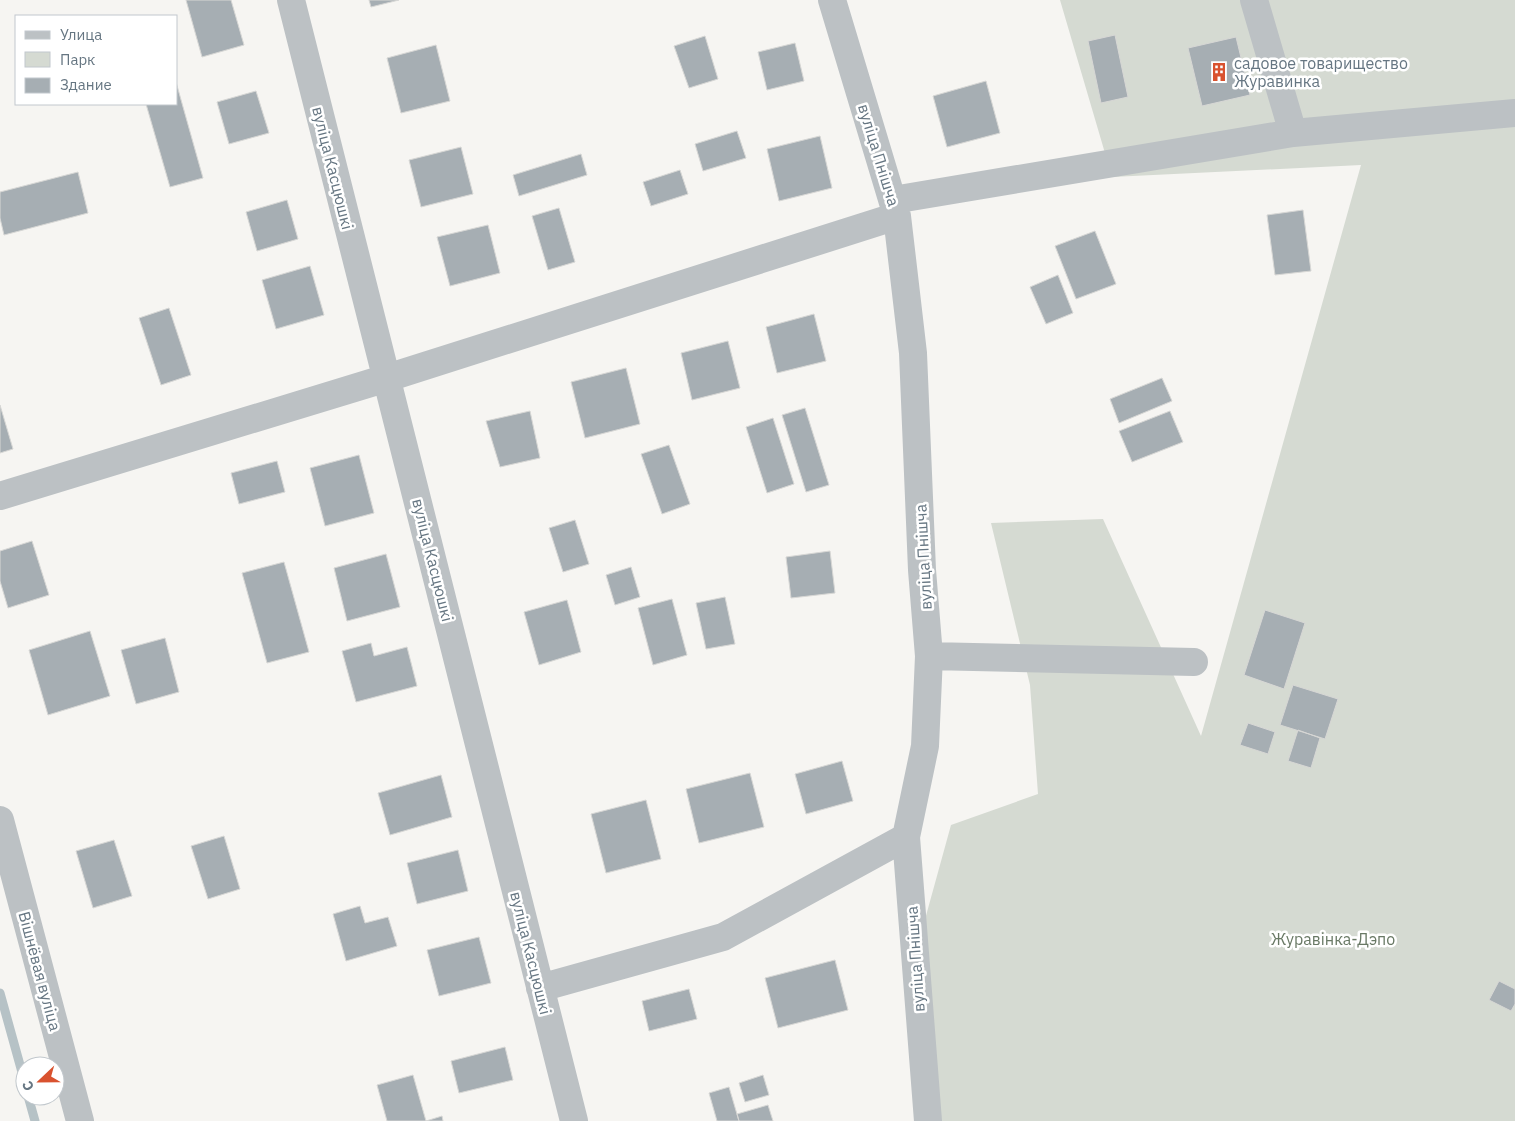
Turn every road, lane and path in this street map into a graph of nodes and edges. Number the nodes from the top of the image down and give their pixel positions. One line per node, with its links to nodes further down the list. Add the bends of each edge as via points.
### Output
1 (291, 0): 7 (street, вуліца Касцюшкі)
2 (832, 0): 6 (street, вуліца Пнішча)
3 (1254, 0): 5 (street)
4 (1515, 113): 5 (street)
5 (1293, 133): 6 (street)
6 (895, 208): 7 (street); 9 (street, вуліца Пнішча, via 914,353 922,570)
7 (387, 378): 8 (street); 13 (street, вуліца Касцюшкі)
8 (0, 496)
9 (929, 656): 10 (street); 12 (street, вуліца Пнішча, via 925,746)
10 (1194, 662)
11 (0, 820): 14 (street, Вішнёвая вуліца)
12 (906, 836): 13 (street, via 723,937); 16 (street, вуліца Пнішча)
13 (540, 988): 15 (street, вуліца Касцюшкі)
14 (80, 1121)
15 (574, 1121)
16 (928, 1121)

